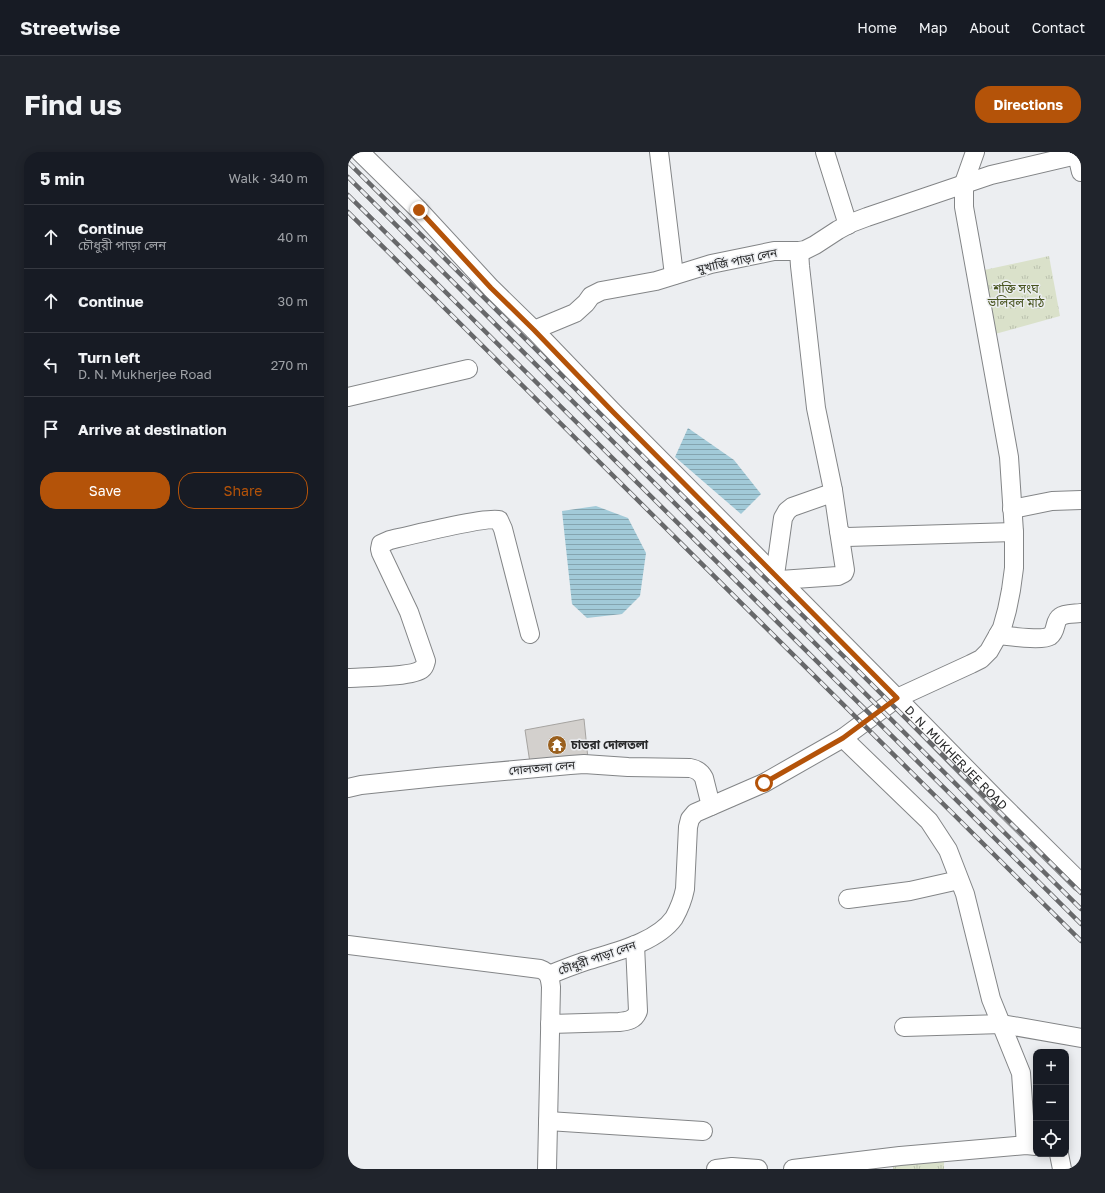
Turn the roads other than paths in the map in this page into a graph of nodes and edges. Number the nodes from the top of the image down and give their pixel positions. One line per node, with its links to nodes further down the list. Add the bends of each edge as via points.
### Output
1 (360, 152): 11 (street, D. N. MUKHERJEE ROAD)
2 (659, 152): 10 (street)
3 (825, 152): 8 (street)
4 (975, 152): 7 (street, চৌধুরী পাড়া লেন)
5 (1079, 154): 6 (street); 7 (street, মুখার্জি পাড়া লেন)
6 (1081, 172)
7 (964, 183): 8 (street, মুখার্জি পাড়া লেন); 16 (street, চৌধুরী পাড়া লেন, via 966,223 1009,457)
8 (848, 225): 9 (street, মুখার্জি পাড়া লেন, via 815,245)
9 (799, 251): 10 (street, মুখার্জি পাড়া লেন, via 774,251 711,264); 14 (street, via 816,408)
10 (674, 275): 11 (street, মুখার্জি পাড়া লেন, via 656,281 601,291 591,296 575,312)
11 (534, 330): 19 (street, D. N. MUKHERJEE ROAD)
12 (468, 369): 13 (street)
13 (348, 397)
14 (834, 490): 17 (street); 19 (street, via 786,511 783,518)
15 (1081, 500): 16 (street, via 1052,501)
16 (1012, 509): 18 (street, চৌধুরী পাড়া লেন)
17 (839, 531): 18 (street, via 847,537); 19 (street, via 845,570 842,575)
18 (1014, 532): 22 (street, চৌধুরী পাড়া লেন, via 1011,590)
19 (778, 578): 24 (street, D. N. MUKHERJEE ROAD)
20 (1081, 613): 22 (street, via 1059,617 1050,636 1034,638)
21 (530, 634): 23 (street, via 499,520 495,518 472,522 390,540 381,544 381,553 409,612 426,661 425,665 417,672 400,675)
22 (998, 635): 24 (street, চৌধুরী পাড়া লেন, via 981,659)
23 (348, 678)
24 (897, 698): 25 (street, চৌধুরী পাড়া লেন); 29 (street, D. N. MUKHERJEE ROAD)
25 (843, 738): 27 (street, চৌধুরী পাড়া লেন, via 756,788); 28 (street, via 929,821 948,850)
26 (348, 788): 27 (street, দোলতলা লেন, via 584,764 690,768 702,774)
27 (711, 806): 32 (street, চৌধুরী পাড়া লেন, via 695,814 688,823 685,889 673,918 661,930)
28 (959, 880): 30 (street, via 910,891); 35 (street, via 965,894 991,999)
29 (1081, 883)
30 (848, 899)
31 (348, 945): 33 (street, via 540,969)
32 (635, 945): 33 (street, চৌধুরী পাড়া লেন); 34 (street, via 638,1011 633,1019 619,1022)
33 (548, 975): 34 (street, via 551,987)
34 (550, 1024): 38 (street)
35 (1002, 1024): 36 (street); 37 (street); 40 (street, via 1021,1074)
36 (904, 1027)
37 (1081, 1038)
38 (548, 1121): 39 (street); 42 (street)
39 (703, 1131)
40 (1031, 1146): 45 (street, via 900,1156)
41 (1060, 1157): 46 (street)
42 (547, 1169)
43 (716, 1169): 44 (street)
44 (758, 1169)
45 (793, 1169)
46 (1062, 1169)

